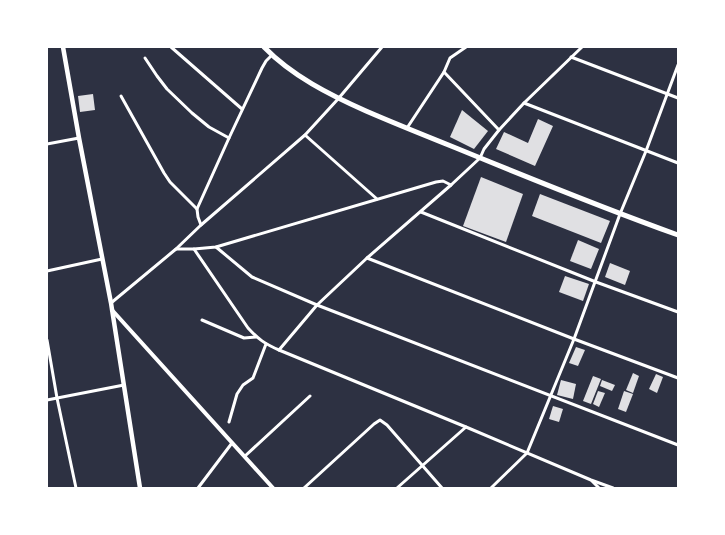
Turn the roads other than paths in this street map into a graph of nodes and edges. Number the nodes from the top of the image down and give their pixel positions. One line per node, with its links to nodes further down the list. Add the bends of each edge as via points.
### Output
1 (63, 47): 21 (main road)
2 (171, 47): 17 (street)
3 (264, 47): 7 (main road)
4 (382, 47): 15 (street)
5 (466, 47): 11 (street, via 450,58)
6 (582, 47): 8 (street)
7 (272, 55): 15 (main road); 17 (street)
8 (570, 57): 12 (street); 16 (street)
9 (145, 58): 22 (street, via 167,89 209,127)
10 (678, 66): 12 (street)
11 (444, 72): 18 (street); 19 (street)
12 (668, 94): 14 (street); 24 (street)
13 (122, 96): 29 (street, via 164,173)
14 (678, 98)
15 (338, 99): 18 (main road); 20 (street)
16 (524, 103): 19 (street); 24 (street)
17 (242, 109): 22 (street)
18 (407, 128): 25 (main road)
19 (499, 130): 25 (street)
20 (305, 135): 28 (street); 32 (street)
21 (79, 138): 23 (street); 38 (main road)
22 (228, 138): 29 (street)
23 (47, 144)
24 (646, 151): 26 (street); 31 (street)
25 (480, 158): 27 (street); 31 (main road)
26 (678, 163)
27 (451, 185): 28 (street, via 442,181 436,182); 30 (street)
28 (377, 199): 34 (street)
29 (197, 209): 32 (street)
30 (420, 212): 37 (street); 40 (street)
31 (620, 214): 33 (main road); 40 (street)
32 (200, 225): 35 (street)
33 (678, 235)
34 (216, 247): 36 (street); 42 (street, via 252,277)
35 (176, 249): 36 (street); 41 (street)
36 (194, 249): 46 (street)
37 (368, 258): 42 (street); 47 (street)
38 (102, 259): 39 (street); 41 (main road)
39 (47, 271)
40 (596, 282): 44 (street); 47 (street)
41 (111, 303): 43 (main road)
42 (317, 305): 50 (street); 54 (street)
43 (112, 309): 52 (main road); 59 (street)
44 (678, 312)
45 (202, 320): 46 (street, via 244,338)
46 (256, 337): 49 (street)
47 (574, 339): 51 (street); 54 (street)
48 (47, 340): 55 (street)
49 (266, 344): 50 (street); 57 (street, via 253,378 243,385 237,394)
50 (279, 350): 58 (street)
51 (678, 378)
52 (124, 385): 55 (street); 66 (main road)
53 (310, 396): 62 (street)
54 (551, 396): 60 (street); 61 (street)
55 (57, 398): 56 (street); 65 (street)
56 (47, 400)
57 (230, 422)
58 (466, 427): 61 (street); 63 (street)
59 (232, 443): 62 (street); 67 (street)
60 (678, 445)
61 (527, 453): 64 (street); 72 (street)
62 (245, 456): 68 (street)
63 (422, 466): 69 (street, via 380,420); 70 (street); 71 (street)
64 (591, 480): 73 (street); 74 (street)
65 (76, 488)
66 (140, 488)
67 (198, 488)
68 (272, 488)
69 (304, 488)
70 (397, 488)
71 (442, 488)
72 (491, 488)
73 (599, 488)
74 (613, 488)

